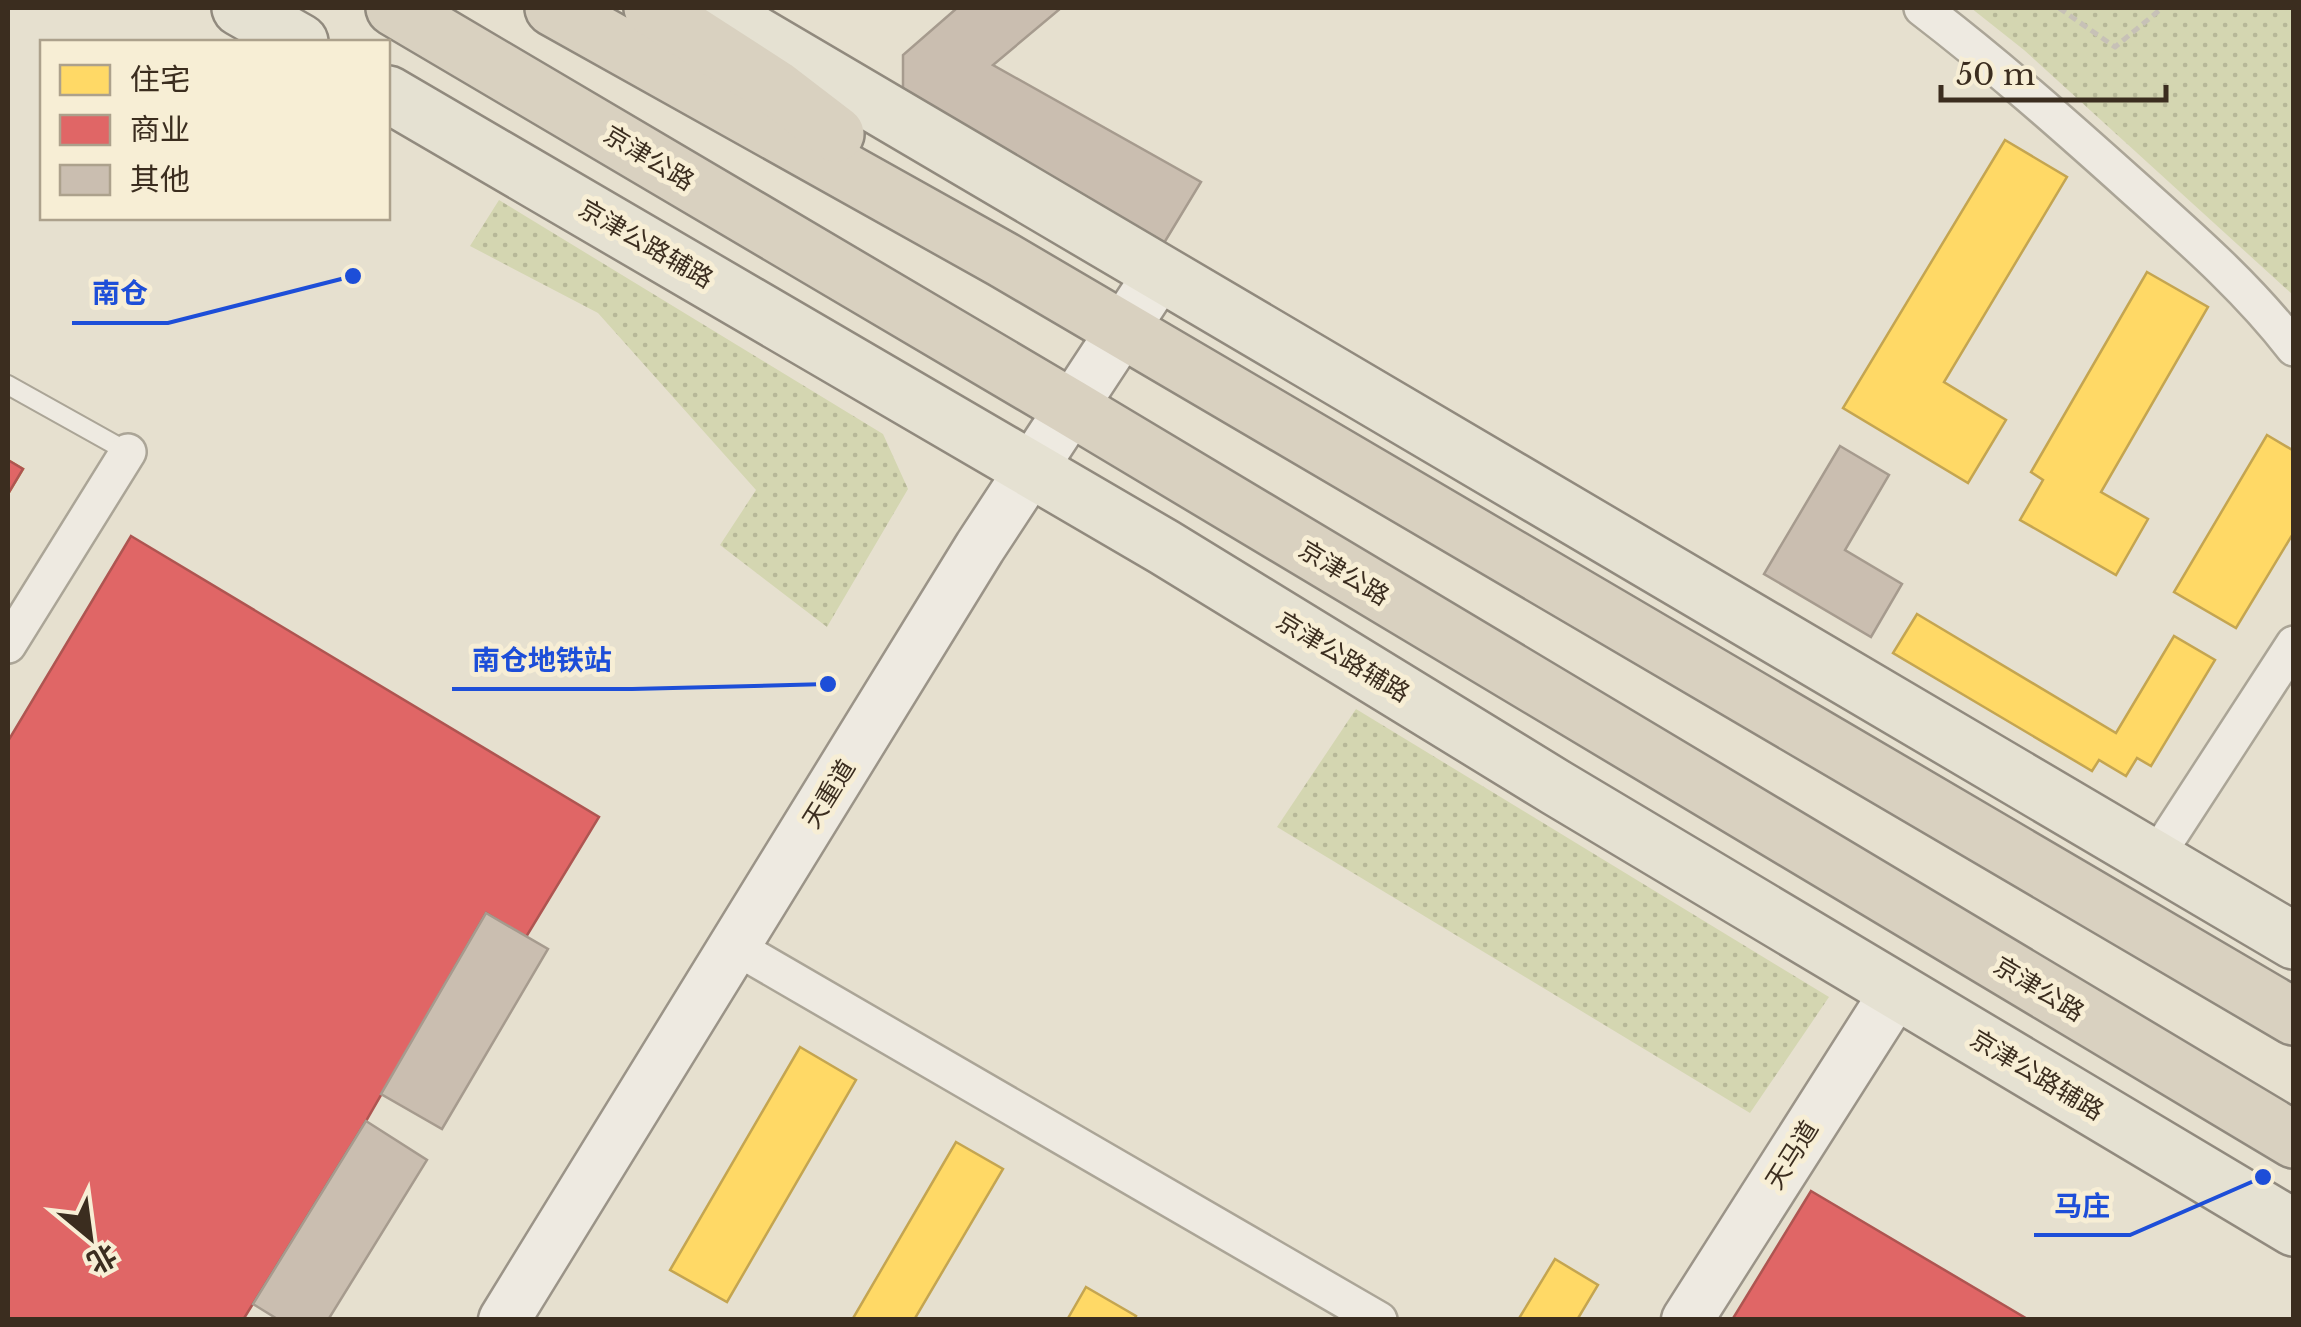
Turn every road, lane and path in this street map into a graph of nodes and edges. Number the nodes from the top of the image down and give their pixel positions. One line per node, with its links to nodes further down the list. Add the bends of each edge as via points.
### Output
1 (240, 8): 9 (main road)
2 (394, 8): 16 (highway, 京津公路)
3 (553, 8): 11 (highway)
4 (652, 8): 11 (highway, via 776,88)
5 (711, 8): 12 (main road)
6 (1922, 8): 14 (street, via 2000,68 2210,256)
7 (2059, 8): 8 (path, via 2115,47)
8 (2162, 8)
9 (296, 40)
10 (390, 95): 18 (main road, 京津公路辅路)
11 (1002, 259): 13 (highway)
12 (1160, 273): 13 (street, 天重道); 21 (main road)
13 (1122, 328): 16 (street, 天重道); 25 (highway)
14 (2294, 348)
15 (8, 385): 17 (lane)
16 (1070, 407): 18 (street, 天重道); 26 (highway, 京津公路)
17 (128, 452): 20 (street)
18 (1032, 470): 23 (street, 天重道); 24 (main road, 京津公路辅路)
19 (2294, 644): 21 (street)
20 (8, 645)
21 (2155, 858): 22 (main road)
22 (2294, 940)
23 (734, 946): 28 (street, 天重道); 29 (street)
24 (1897, 990): 27 (main road, 京津公路辅路); 30 (street, 天马道)
25 (2294, 1017)
26 (2294, 1140)
27 (2294, 1228)
28 (504, 1320)
29 (1379, 1320)
30 (1687, 1320)

